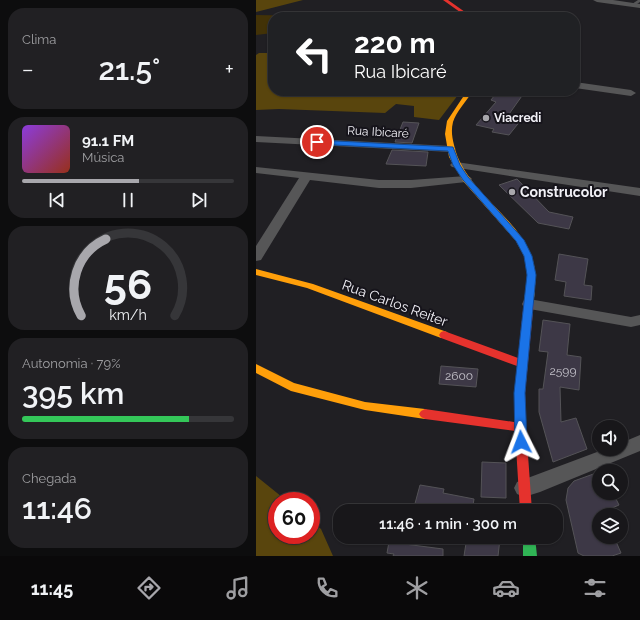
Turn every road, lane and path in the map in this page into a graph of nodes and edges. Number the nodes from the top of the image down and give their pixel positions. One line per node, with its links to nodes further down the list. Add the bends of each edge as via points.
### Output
1 (438, 0): 4 (main road)
2 (597, 0): 5 (street)
3 (640, 0): 5 (lane)
4 (446, 1): 6 (main road)
5 (636, 6)
6 (462, 12)
7 (580, 86): 8 (street)
8 (631, 93)
9 (467, 96): 11 (main road, via 450,120 448,134)
10 (256, 139): 11 (street, Rua Ibicaré)
11 (451, 149): 12 (main road)
12 (456, 165): 15 (main road); 16 (street)
13 (256, 170): 14 (street)
14 (306, 177): 15 (street, via 380,184); 17 (street)
15 (466, 179): 19 (main road, via 520,240 528,256 532,275)
16 (640, 192)
17 (256, 257)
18 (256, 272): 21 (main road, Rua Carlos Reiter, via 310,286)
19 (529, 304): 20 (street, via 631,322); 21 (main road)
20 (640, 320)
21 (522, 364): 23 (main road)
22 (256, 368): 23 (main road, via 291,387 365,406)
23 (520, 427): 25 (main road)
24 (640, 443): 25 (street)
25 (524, 488): 26 (main road)
26 (525, 504)
27 (529, 544): 28 (main road)
28 (530, 556)

